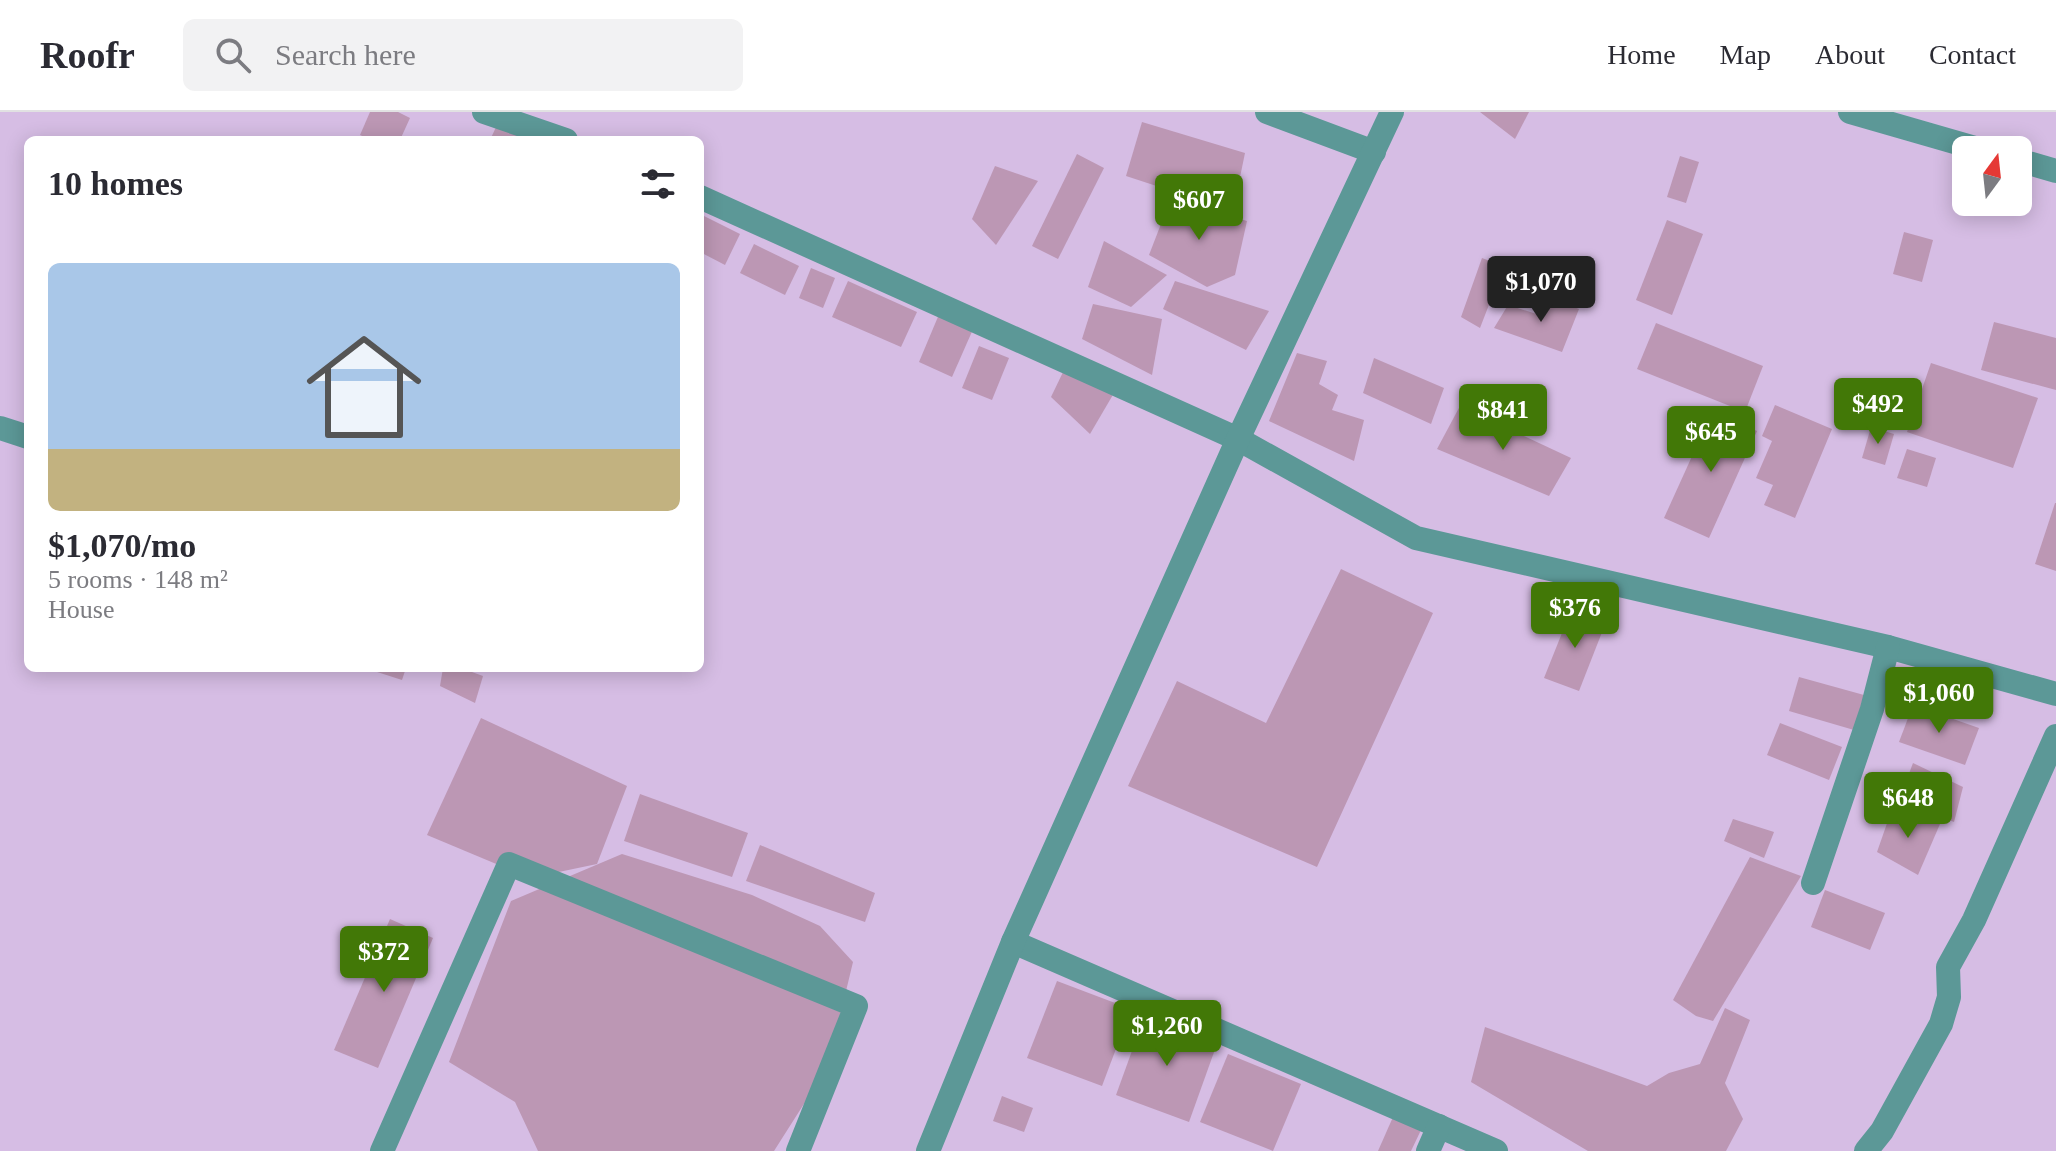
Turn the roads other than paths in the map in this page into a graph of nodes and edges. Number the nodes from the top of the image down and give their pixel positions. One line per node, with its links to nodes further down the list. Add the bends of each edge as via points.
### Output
1 (484, 112): 5 (street)
2 (1267, 112): 7 (street)
3 (1392, 112): 7 (street)
4 (1850, 112): 6 (street)
5 (554, 136)
6 (1952, 141)
7 (1374, 152): 13 (street)
8 (2032, 164): 9 (street)
9 (2056, 171)
10 (704, 199): 13 (street)
11 (0, 428): 12 (street)
12 (24, 436)
13 (1238, 439): 14 (street, via 1416,538); 18 (street)
14 (1888, 647): 15 (street); 17 (street)
15 (2056, 694)
16 (2056, 736): 25 (street, via 1948,967 1949,997 1941,1024)
17 (1813, 883)
18 (1013, 942): 19 (street); 22 (street)
19 (1439, 1126): 23 (street); 24 (street)
20 (382, 1151): 21 (street, via 509,864 856,1006)
21 (798, 1151)
22 (928, 1151)
23 (1428, 1151)
24 (1496, 1151)
25 (1866, 1151)

